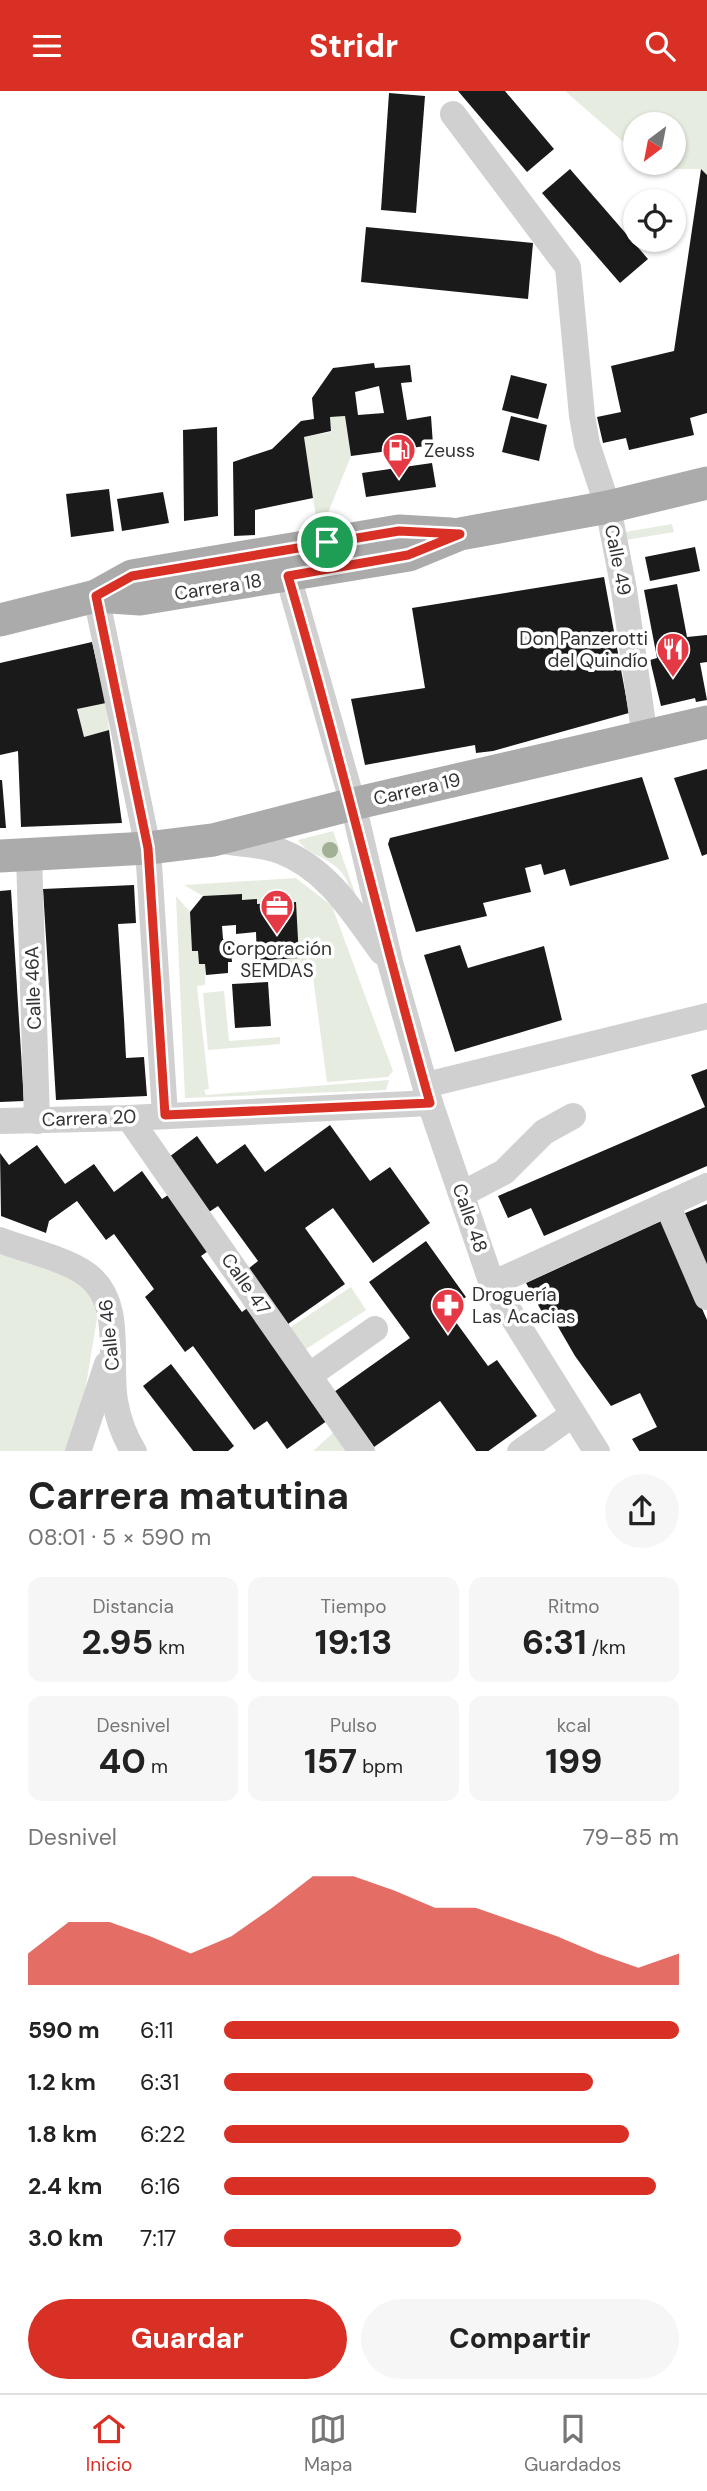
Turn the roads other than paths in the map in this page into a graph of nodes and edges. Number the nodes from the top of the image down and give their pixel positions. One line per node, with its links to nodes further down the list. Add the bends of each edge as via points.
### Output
1 (453, 114): 3 (street, Calle 49, via 568,267 582,416)
2 (707, 482): 3 (main road, Carrera 18)
3 (608, 507): 4 (main road, Carrera 18); 9 (street, Calle 49)
4 (460, 534): 5 (main road, Carrera 18, via 408,555); 6 (main road, Carrera 18, via 399,531 263,552 132,576)
5 (288, 576): 6 (main road, Carrera 18, via 140,599); 10 (street, Calle 48)
6 (96, 596): 7 (main road, Carrera 18); 12 (street)
7 (0, 620)
8 (707, 722): 9 (main road, Carrera 19)
9 (645, 738): 10 (main road, Carrera 19)
10 (353, 804): 11 (main road, Carrera 19); 14 (street, Calle 48)
11 (214, 840): 12 (main road, Carrera 19); 14 (street, Calle 48, via 278,850 315,870)
12 (148, 848): 13 (main road, Carrera 19); 17 (street)
13 (15, 855): 21 (street, Calle 46A)
14 (390, 962): 16 (street, Calle 48)
15 (707, 1016): 16 (street, Carrera 20)
16 (428, 1094): 17 (street, Carrera 20); 23 (street, Calle 48)
17 (165, 1115): 19 (street, Carrera 20)
18 (573, 1116): 23 (street, via 544,1132 504,1173)
19 (129, 1118): 21 (street, Carrera 20); 30 (street, Calle 47)
20 (0, 1121): 21 (street, Carrera 20)
21 (37, 1121)
22 (707, 1186): 24 (street)
23 (462, 1194): 26 (street, Calle 48)
24 (667, 1204): 26 (street); 27 (street)
25 (0, 1240): 29 (street, Calle 46, via 85,1272 104,1290)
26 (492, 1284): 31 (street, Calle 48)
27 (707, 1297)
28 (375, 1329): 30 (street)
29 (112, 1346): 32 (street, Calle 46, via 115,1401); 32 (street, via 78,1451 97,1441)
30 (310, 1375): 33 (street, Calle 47)
31 (572, 1415): 34 (street); 35 (street, Calle 48)
32 (129, 1444)
33 (362, 1451)
34 (520, 1451)
35 (597, 1451)

